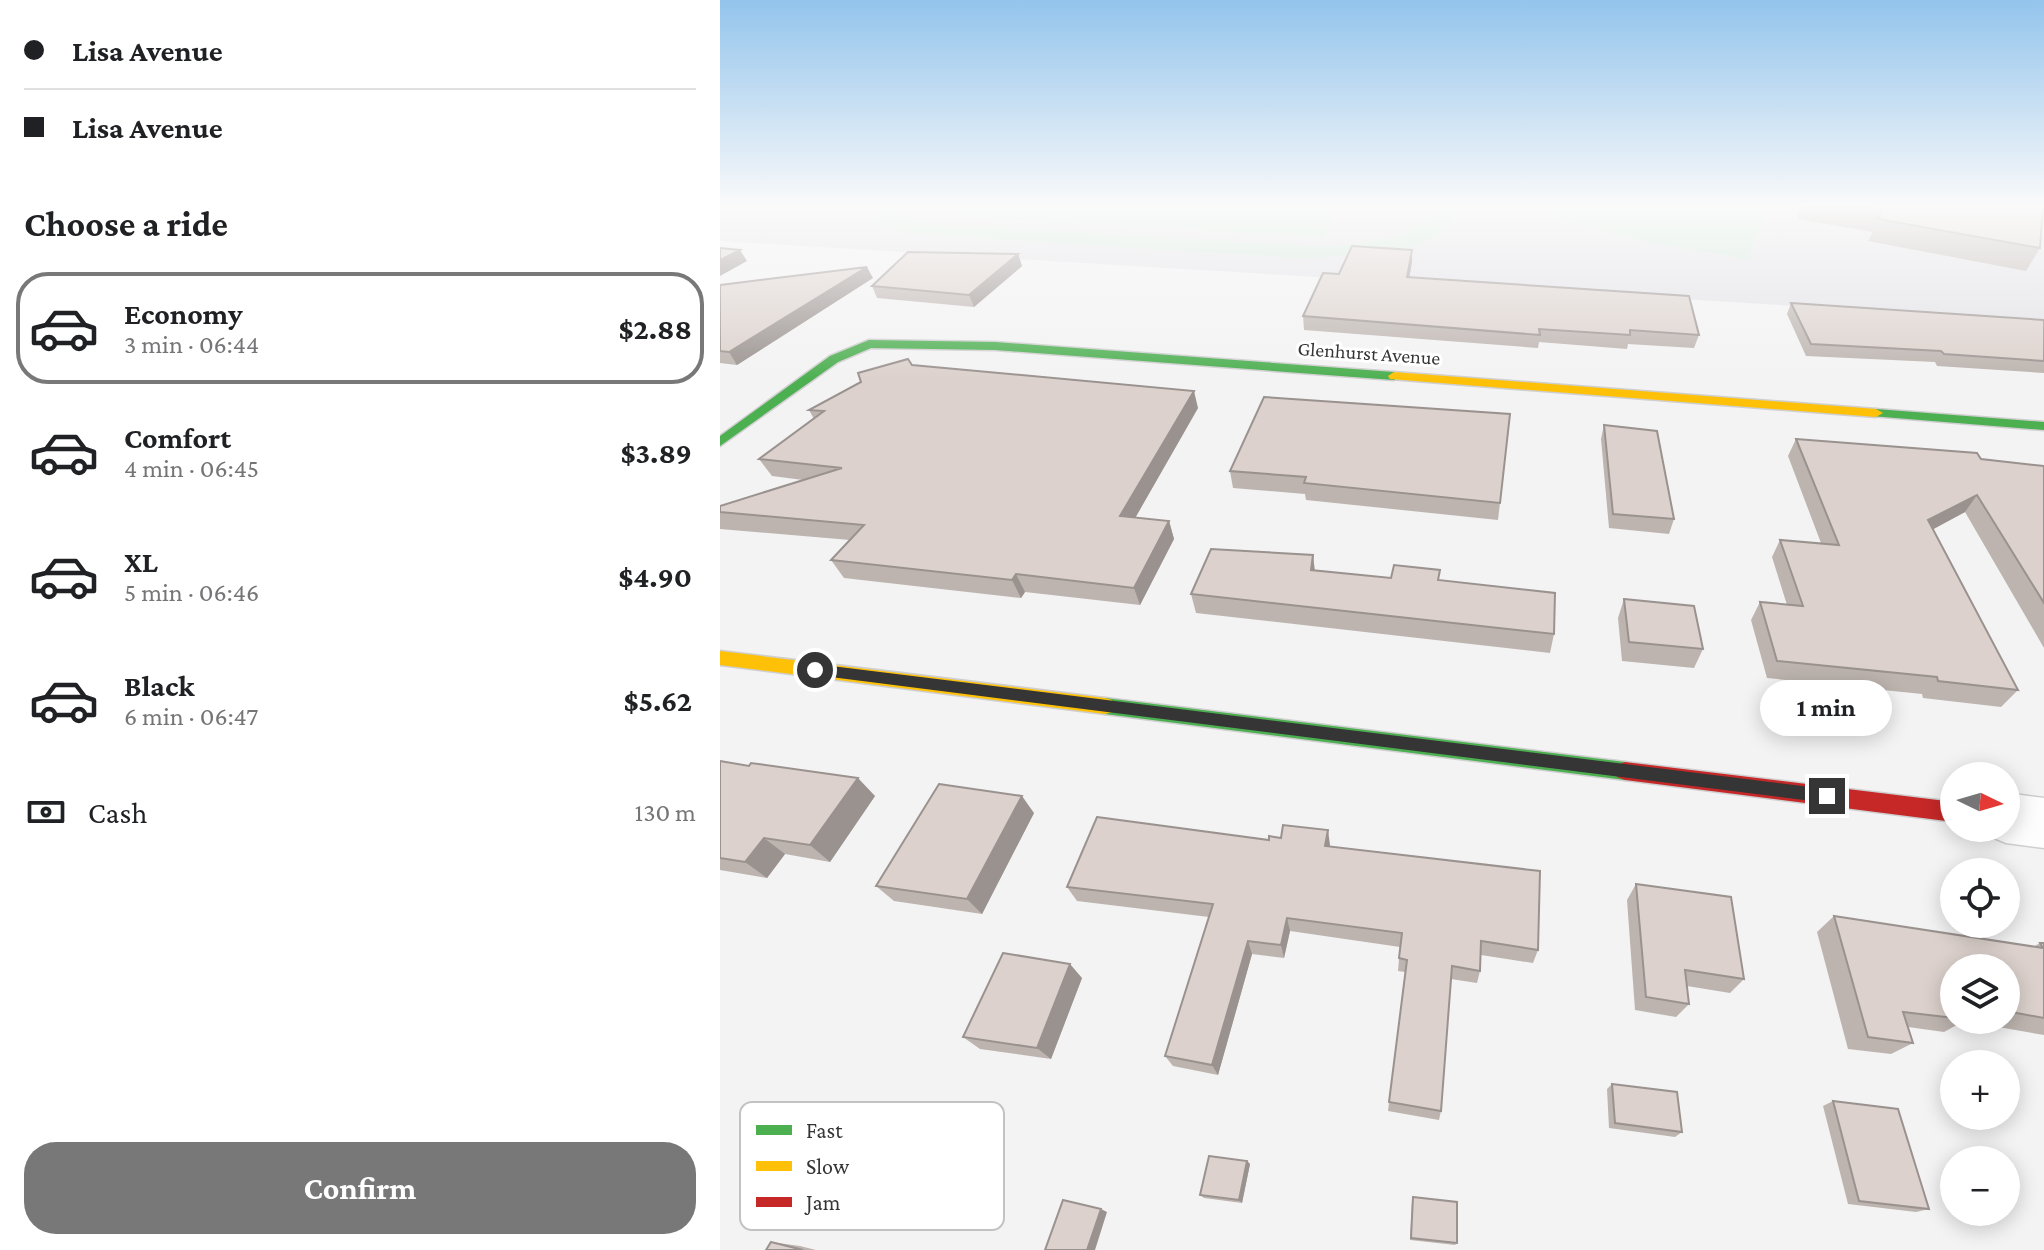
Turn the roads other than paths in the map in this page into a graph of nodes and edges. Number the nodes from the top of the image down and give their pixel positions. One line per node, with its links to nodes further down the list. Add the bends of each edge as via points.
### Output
1 (2044, 426): 2 (street, Glenhurst Avenue, via 995,346 881,342 834,359)
2 (720, 442)
3 (720, 658): 4 (street)
4 (1940, 810)
5 (2020, 820): 6 (street)
6 (2044, 823)

